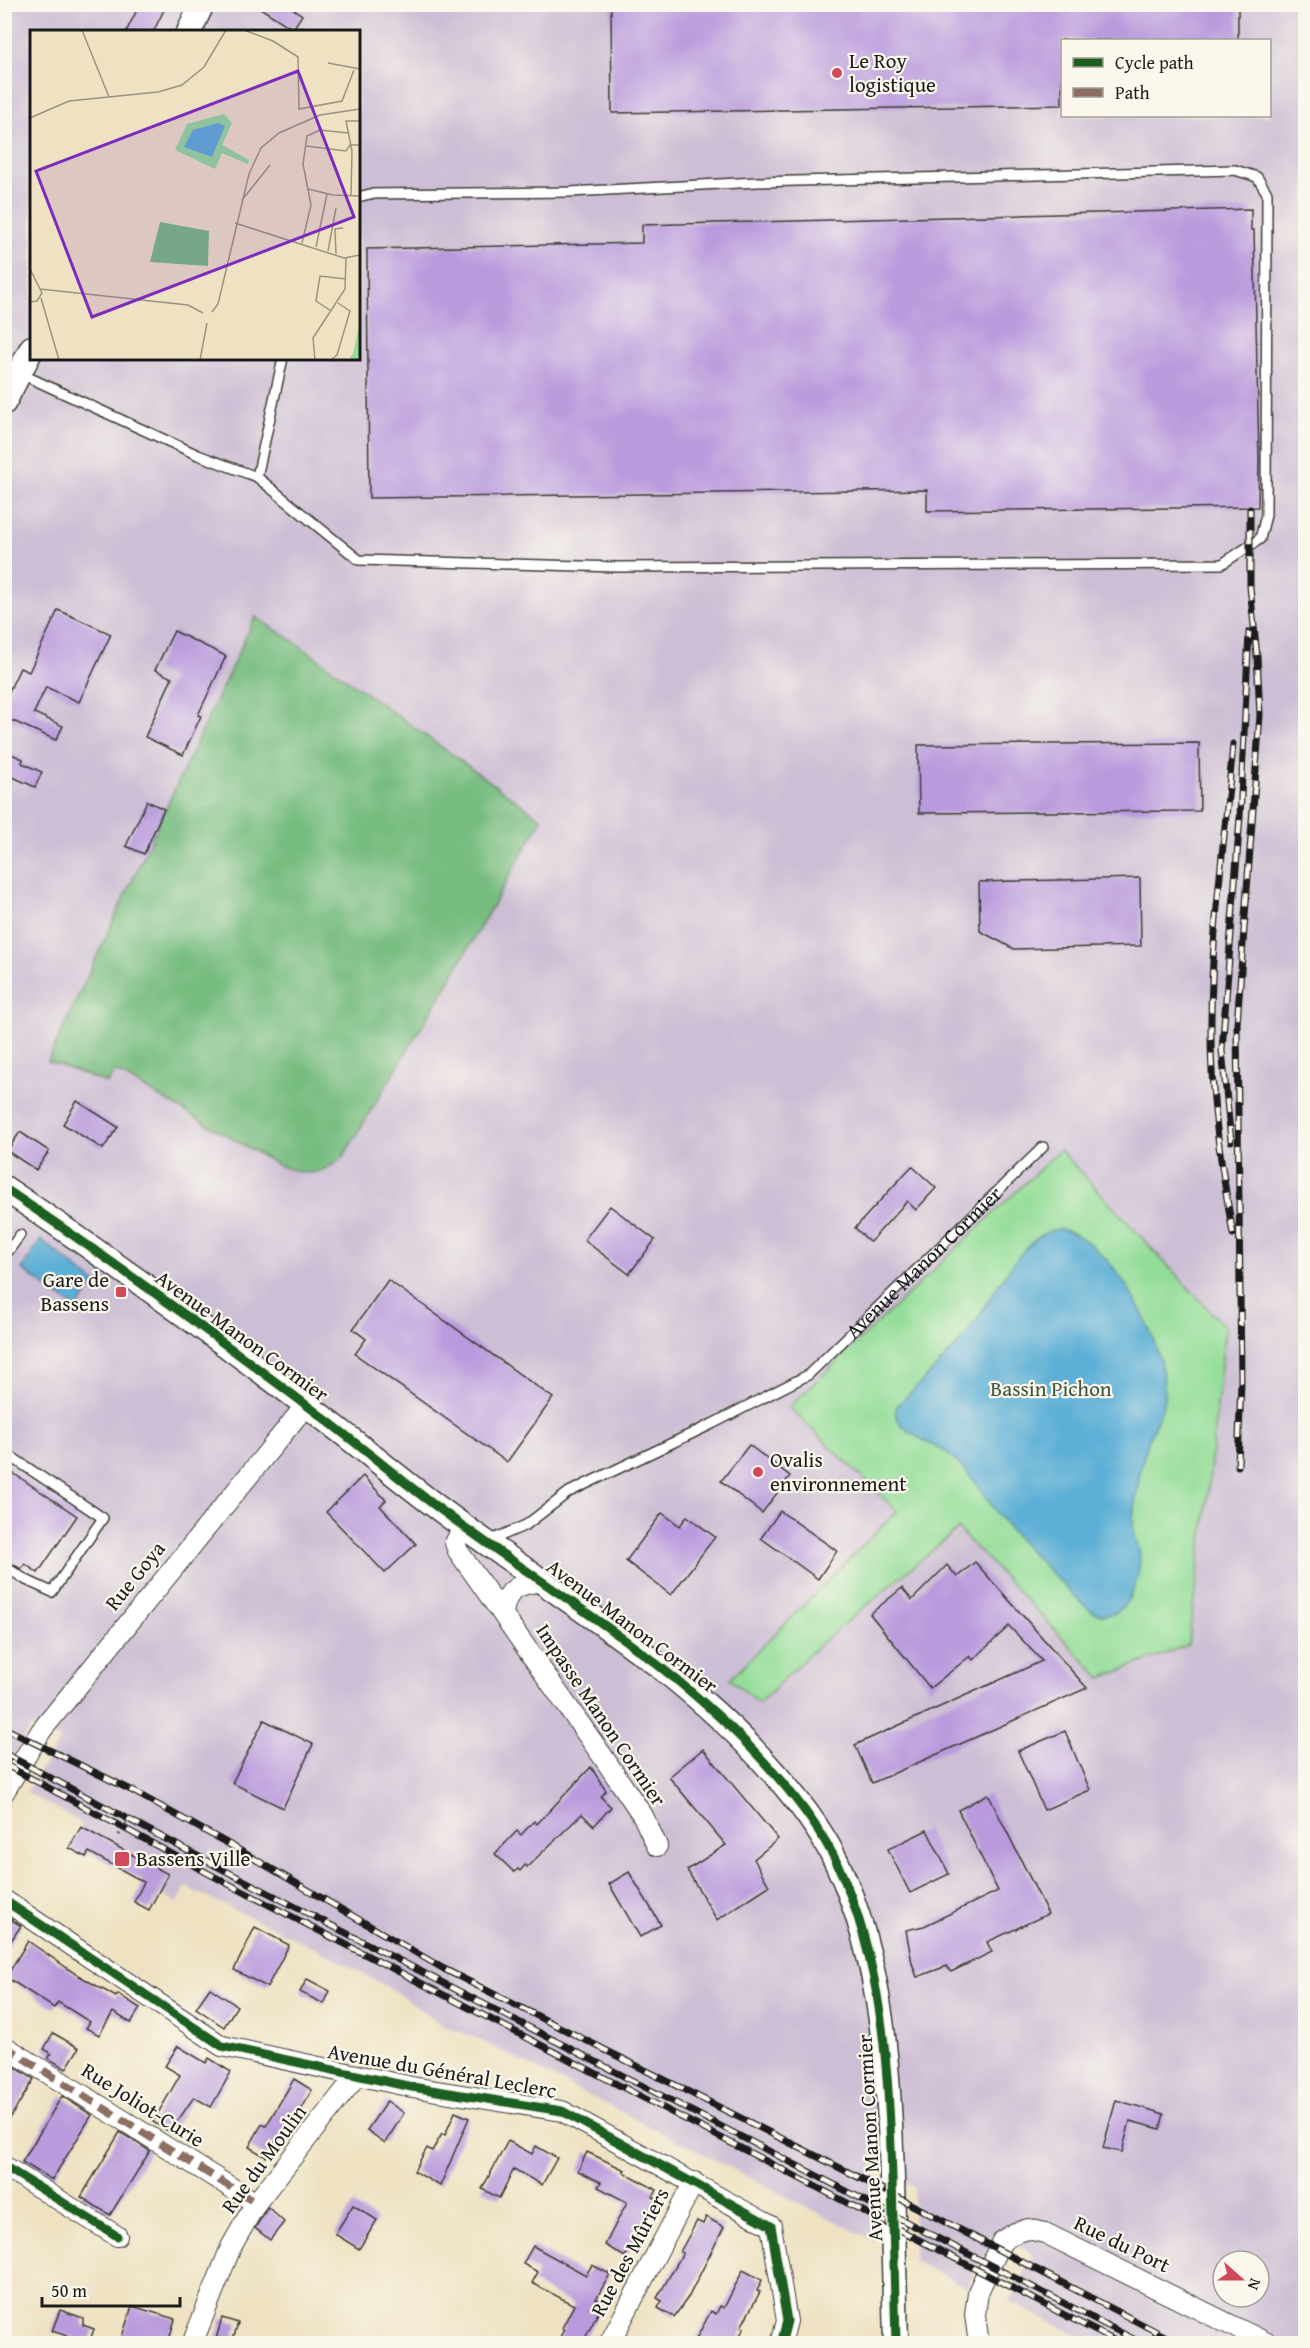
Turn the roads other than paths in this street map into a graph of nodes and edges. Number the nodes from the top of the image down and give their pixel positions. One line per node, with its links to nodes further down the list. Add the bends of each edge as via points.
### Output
1 (202, 4): 2 (street)
2 (190, 30)
3 (360, 196): 8 (lane, via 1235,170 1257,177 1267,193 1266,515 1260,539 1222,564 617,567 359,560)
4 (30, 352): 6 (street)
5 (283, 360): 8 (lane)
6 (19, 373): 7 (street); 8 (lane, via 198,455)
7 (4, 402)
8 (257, 477)
9 (1043, 1147): 16 (lane, Avenue Manon Cormier, via 808,1375 569,1492 526,1525)
10 (4, 1188): 13 (street, Avenue Manon Cormier)
11 (20, 1234): 12 (lane)
12 (4, 1257)
13 (306, 1405): 15 (street, Avenue Manon Cormier); 20 (street, Rue Goya, via 41,1731)
14 (4, 1452): 17 (lane, via 103,1518 52,1592)
15 (464, 1526): 16 (street, Avenue Manon Cormier); 19 (street, Impasse Manon Cormier, via 455,1543 458,1551)
16 (487, 1542): 18 (street, Avenue Manon Cormier)
17 (4, 1566)
18 (542, 1581): 19 (street, via 522,1584 510,1592); 32 (street, Avenue Manon Cormier, via 648,1656 750,1744 818,1828 837,1862 871,1962 882,2016 890,2088)
19 (502, 1613): 21 (street, Impasse Manon Cormier, via 637,1807)
20 (8, 1788)
21 (657, 1846)
22 (4, 1900): 24 (street, Avenue du Général Leclerc, via 222,2046)
23 (4, 2046): 27 (street, Rue Joliot-Curie)
24 (357, 2075): 26 (street, Avenue du Général Leclerc, via 562,2111); 27 (street, Rue du Moulin)
25 (4, 2166): 28 (street)
26 (694, 2182): 30 (street, Rue des Mûriers); 31 (street, Avenue du Général Leclerc, via 771,2226 787,2321)
27 (256, 2203): 29 (street, Rue du Moulin, via 231,2247)
28 (117, 2236)
29 (192, 2343)
30 (609, 2343)
31 (782, 2343)
32 (896, 2343)
33 (979, 2343): 34 (street, Rue du Port, via 975,2315 978,2292 1002,2241 1028,2229 1045,2233)
34 (1269, 2343)

